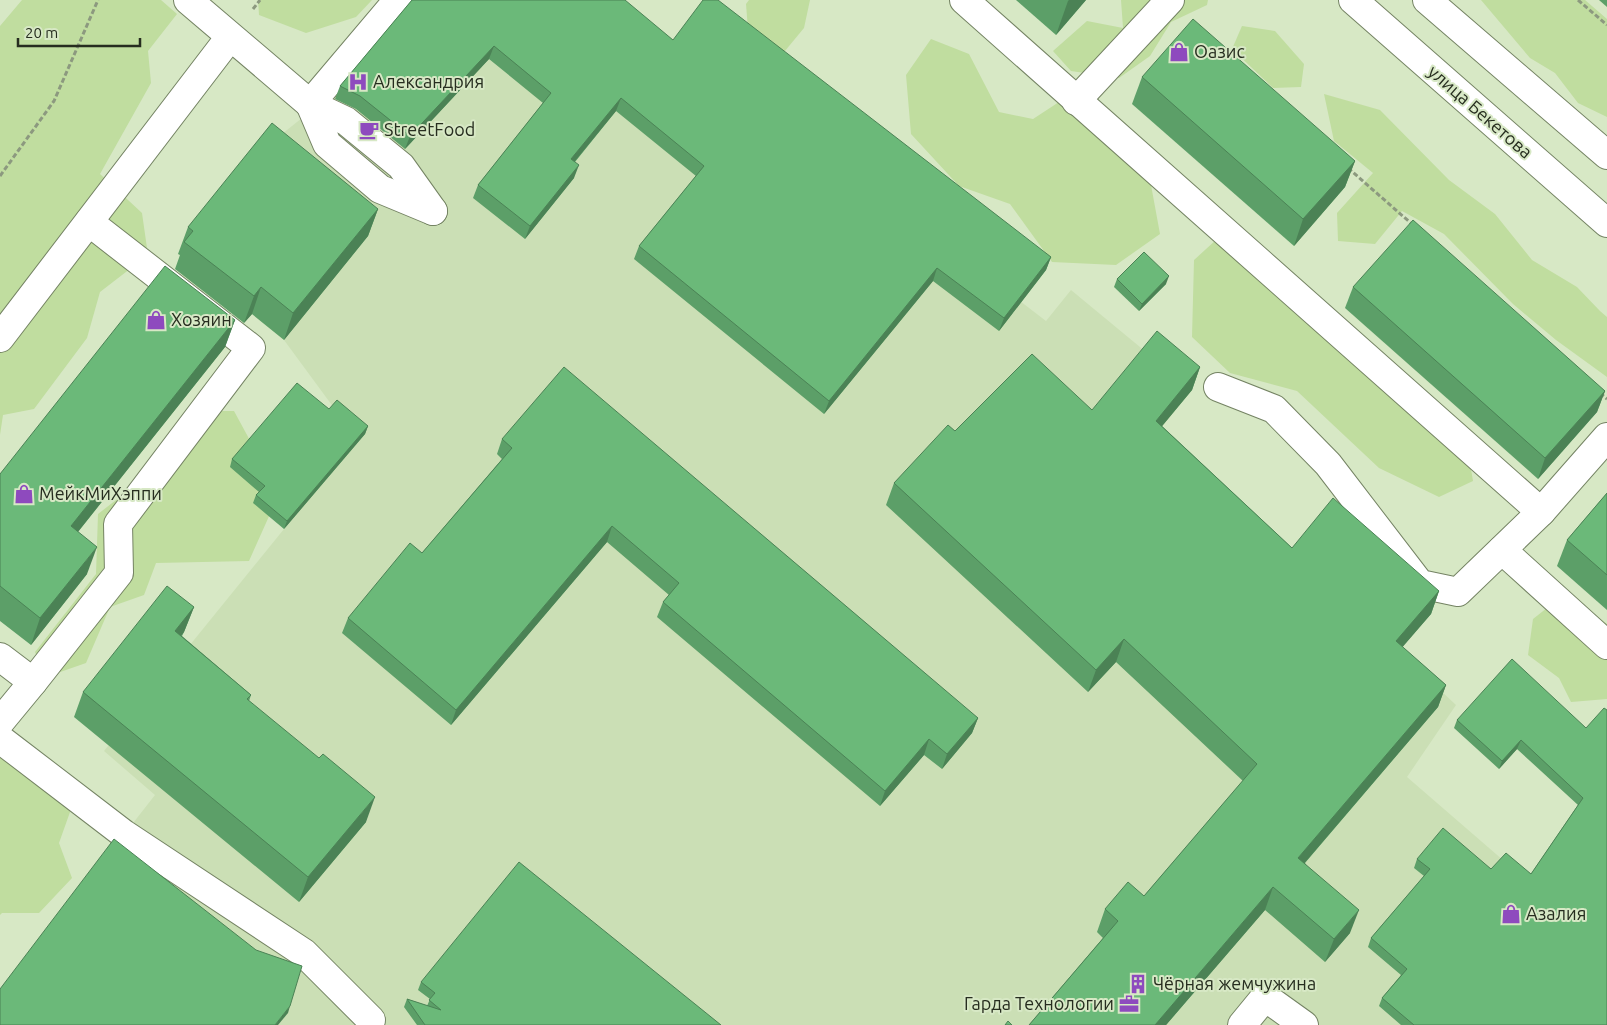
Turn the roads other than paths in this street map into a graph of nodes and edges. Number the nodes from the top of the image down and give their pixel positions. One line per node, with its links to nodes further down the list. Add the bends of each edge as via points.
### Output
1 (188, 0): 7 (street)
2 (398, 0): 7 (street, via 310,104)
3 (964, 0): 8 (street)
4 (1170, 0): 8 (street)
5 (1353, 0): 11 (street, улица Бекетова)
6 (1427, 0): 9 (street)
7 (230, 37): 10 (street)
8 (1076, 101): 15 (street)
9 (1607, 156)
10 (89, 222): 12 (street); 19 (street, via 251,348 118,524 119,574)
11 (1607, 223)
12 (0, 338)
13 (1218, 387): 16 (street, via 1274,409 1328,464 1420,584 1458,592)
14 (1607, 437): 15 (street)
15 (1541, 512): 16 (street)
16 (1502, 550): 17 (street)
17 (1607, 645)
18 (0, 657): 19 (street)
19 (33, 682): 20 (street)
20 (0, 722)
21 (0, 739): 22 (street, via 124,834 304,953)
22 (371, 1023)
23 (1242, 1025): 24 (street, via 1265,997)
24 (1304, 1025)

